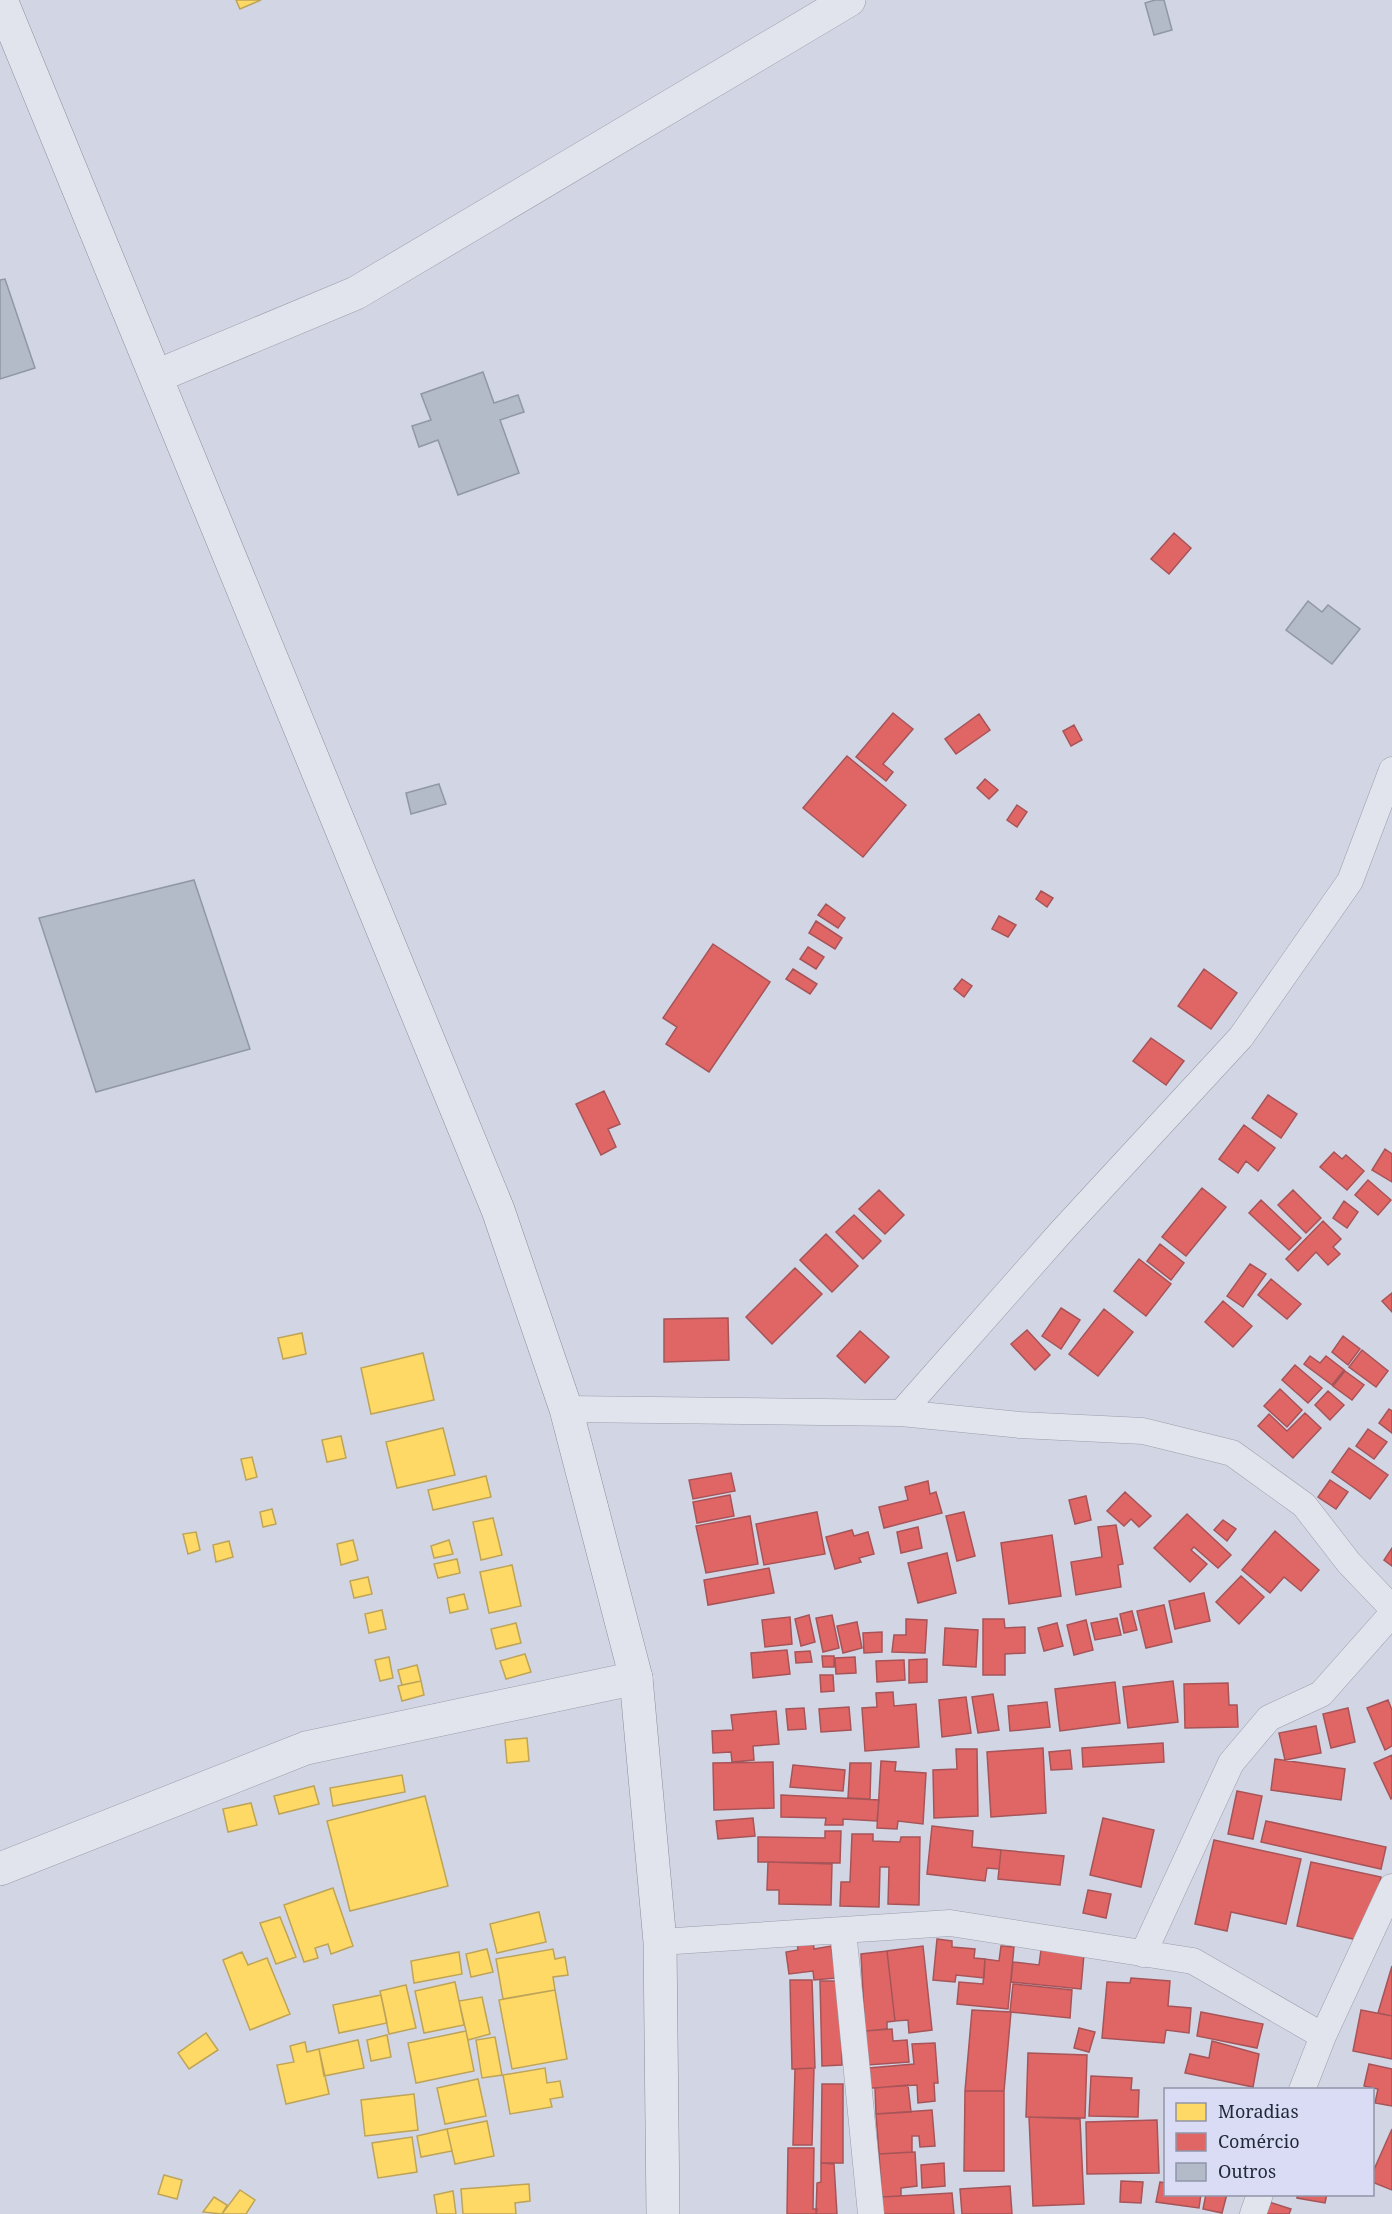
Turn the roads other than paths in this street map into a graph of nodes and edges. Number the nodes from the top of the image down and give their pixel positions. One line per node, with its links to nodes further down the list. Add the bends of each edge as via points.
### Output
1 (1, 0): 3 (main road)
2 (849, 0): 3 (main road, via 356,293)
3 (157, 376): 5 (main road, via 498,1210)
4 (1392, 770): 6 (lane, via 1350,880 1241,1037)
5 (566, 1409): 6 (lane); 9 (main road)
6 (901, 1413): 7 (lane, via 1020,1425 1143,1431 1232,1452 1304,1505 1349,1563)
7 (1392, 1608)
8 (1392, 1614): 14 (lane, via 1321,1695 1269,1718 1232,1763)
9 (636, 1678): 10 (main road, via 306,1748); 13 (main road)
10 (0, 1869)
11 (1392, 1887): 15 (lane)
12 (843, 1930): 13 (lane); 14 (lane, via 950,1923); 19 (lane)
13 (660, 1942): 18 (main road)
14 (1143, 1954): 15 (lane, via 1193,1961)
15 (1323, 2036): 16 (lane)
16 (1303, 2088)
17 (1259, 2196): 20 (lane)
18 (663, 2214)
19 (871, 2214)
20 (1253, 2214)

